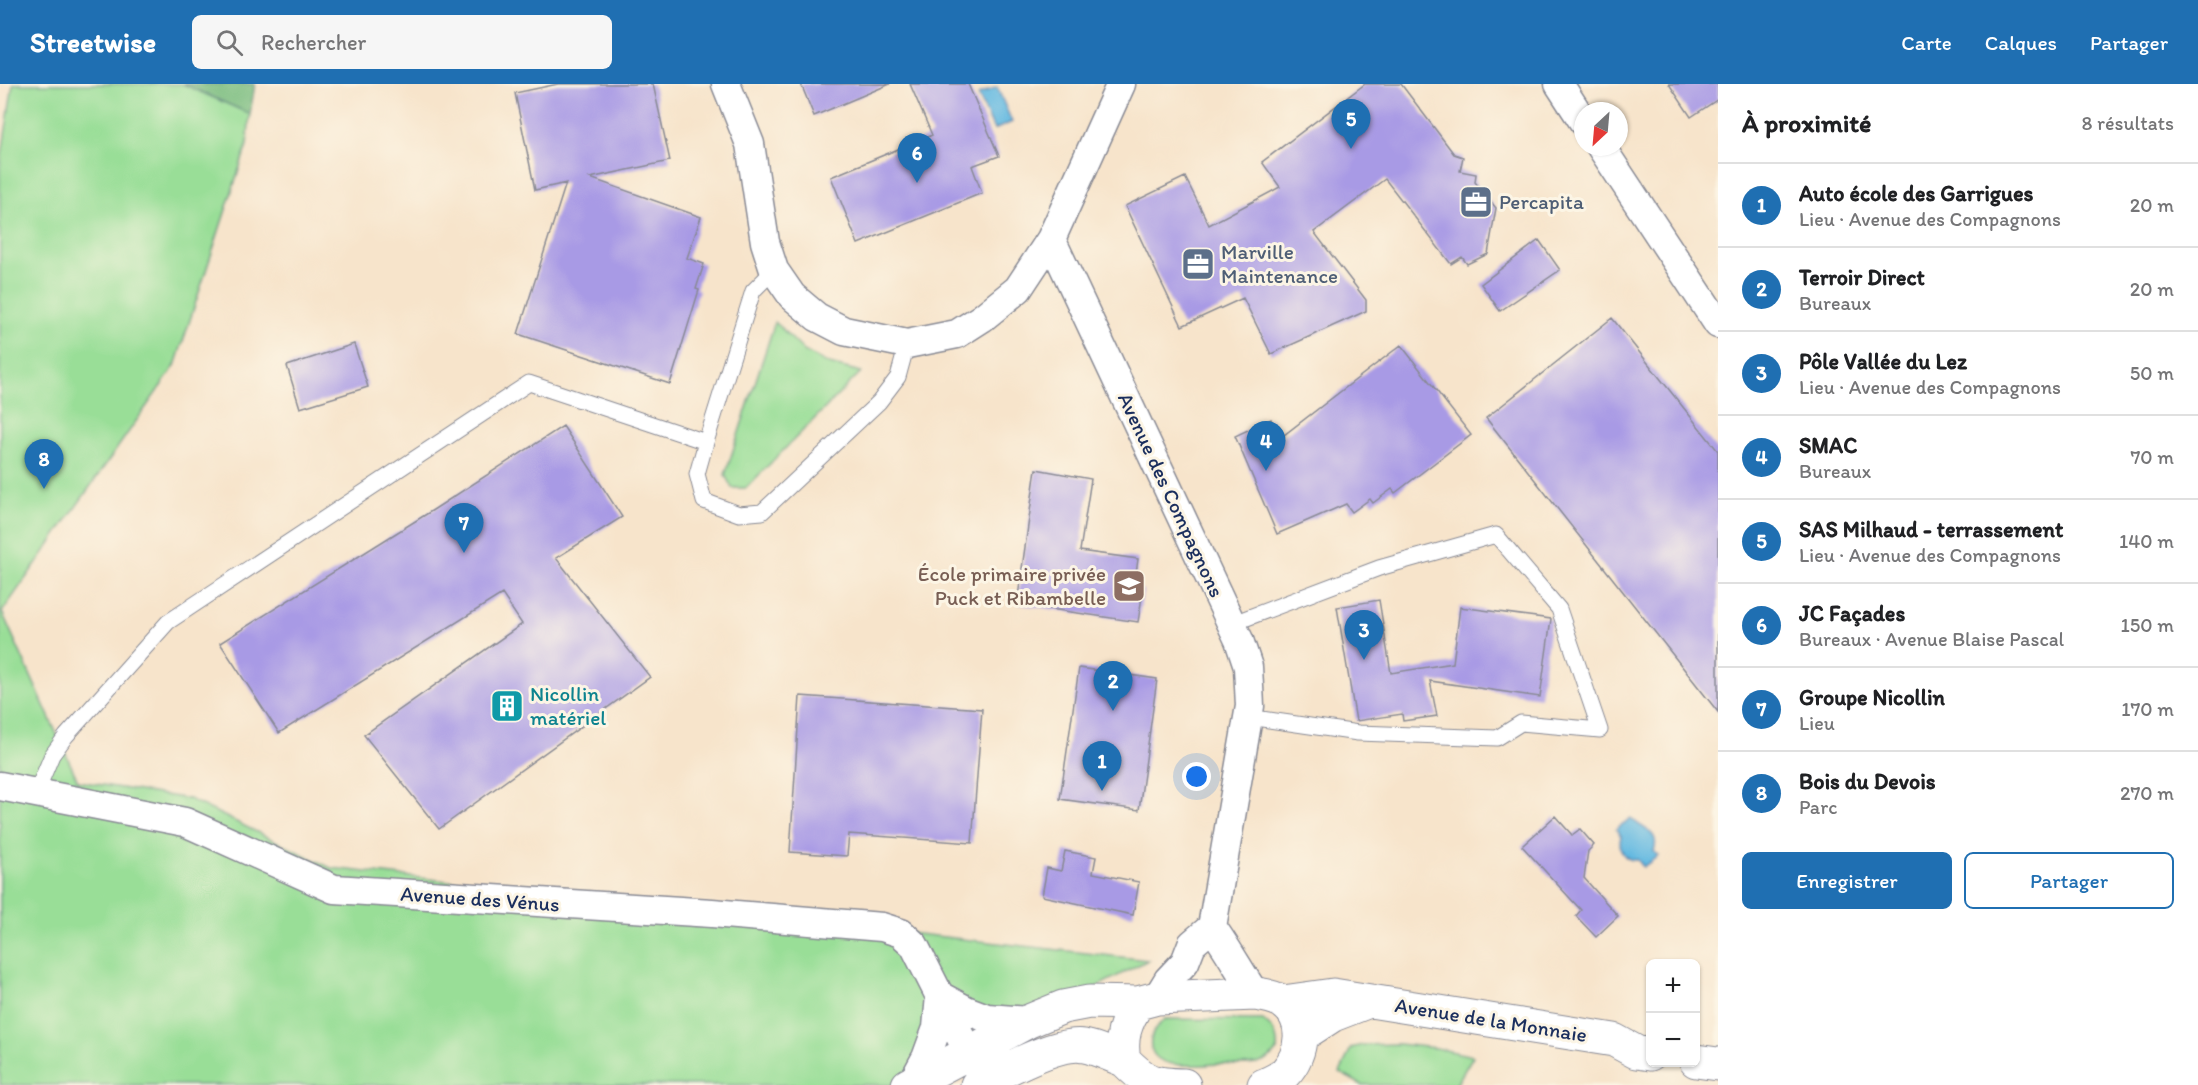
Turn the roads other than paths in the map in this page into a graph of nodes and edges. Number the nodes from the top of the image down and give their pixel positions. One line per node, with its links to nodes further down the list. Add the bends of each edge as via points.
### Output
1 (726, 84): 7 (street, via 750,144 765,242)
2 (1121, 84): 6 (street)
3 (1559, 84): 4 (street)
4 (1574, 107)
5 (1606, 156): 8 (street)
6 (1051, 239): 9 (street, via 1018,289 982,318 957,334); 11 (street, Avenue des Compagnons)
7 (774, 270): 9 (street, via 792,296 817,317 844,331); 10 (lane, via 753,291)
8 (1718, 324)
9 (907, 344): 10 (lane, via 898,377 879,402 762,512 739,514 704,501 697,474)
10 (706, 442): 14 (lane, via 528,383 168,622 66,736 52,755)
11 (1231, 624): 12 (street, Avenue des Compagnons, via 1248,667); 12 (lane, via 1378,567 1496,535 1559,609 1600,730 1521,723 1497,738 1358,732)
12 (1248, 717): 15 (street, Avenue des Compagnons)
13 (0, 786): 14 (street, Avenue des Vénus)
14 (36, 793): 16 (street, Avenue des Vénus, via 185,822 334,890 882,927 901,933 914,945)
15 (1212, 927): 17 (street, via 1239,970); 18 (street, via 1192,944 1185,962)
16 (940, 996): 20 (street, via 987,1018); 30 (street, Avenue des Vénus); 32 (street, via 937,1028)
17 (1269, 998): 18 (street, Avenue de la Monnaie); 19 (street, Avenue de la Monnaie, via 1325,994); 22 (street, via 1296,1016)
18 (1148, 1000): 20 (street, Avenue de la Monnaie, via 1089,1002); 27 (street, via 1128,1018 1122,1037)
19 (1369, 1001): 22 (street, Avenue de la Monnaie, via 1333,1015); 24 (street, Avenue de la Monnaie)
20 (1029, 1020): 30 (street, Avenue de la Monnaie)
21 (1646, 1031): 24 (street, Avenue de la Monnaie, via 1630,1029)
22 (1302, 1035): 31 (street, via 1299,1051)
23 (1700, 1039): 25 (street)
24 (1614, 1040): 26 (street, Avenue de la Monnaie)
25 (1718, 1042)
26 (1646, 1053)
27 (1124, 1060): 30 (street, via 1082,1045); 33 (street)
28 (1700, 1062): 29 (street)
29 (1718, 1064)
30 (977, 1074): 32 (street)
31 (1279, 1082)
32 (911, 1084)
33 (1156, 1085): 34 (street)
34 (1184, 1085)

